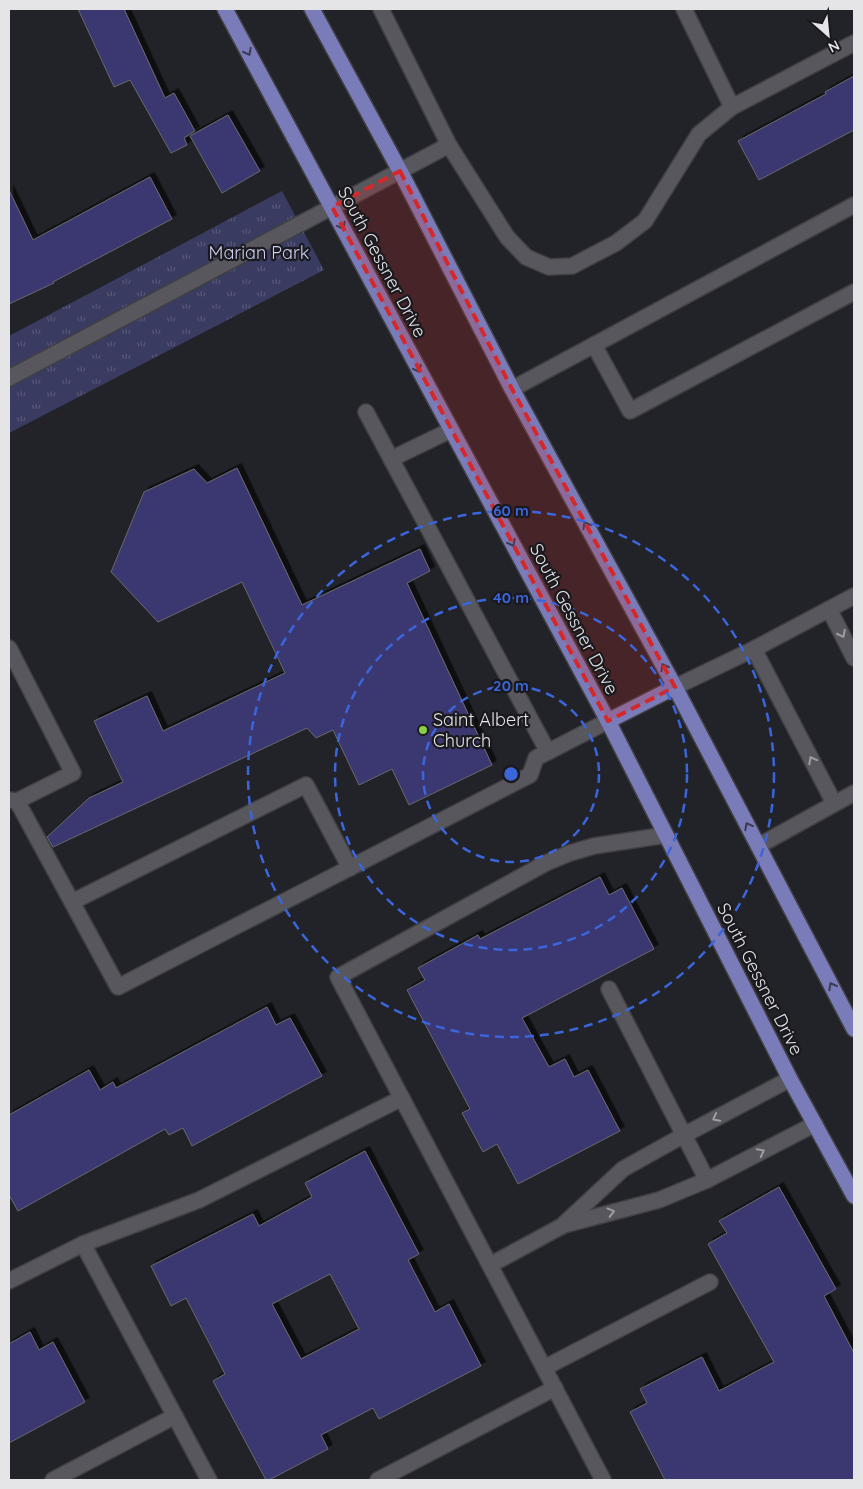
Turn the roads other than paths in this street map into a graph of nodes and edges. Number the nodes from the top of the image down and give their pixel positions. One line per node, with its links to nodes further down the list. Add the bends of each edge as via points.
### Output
1 (225, 9): 10 (main road, South Gessner Drive, one-way to 10)
2 (312, 9): 8 (main road)
3 (381, 9): 7 (street)
4 (684, 9): 6 (street)
5 (854, 43): 6 (street)
6 (732, 107): 7 (street, via 699,134 645,221 616,243 572,266 549,267 526,257 507,237)
7 (449, 145): 8 (street)
8 (400, 171): 10 (street); 14 (main road)
9 (854, 205): 12 (street)
10 (332, 207): 13 (street); 16 (main road, South Gessner Drive, one-way to 16)
11 (854, 292): 12 (street, via 630,412)
12 (594, 345): 14 (street)
13 (9, 378)
14 (512, 389): 23 (main road, one-way to 14)
15 (366, 412): 17 (street)
16 (451, 430): 17 (street); 24 (main road, South Gessner Drive, one-way to 24)
17 (391, 459): 25 (street)
18 (854, 596): 19 (street)
19 (829, 609): 21 (street); 22 (street, one-way to 22)
20 (9, 648): 27 (street, via 73,773)
21 (754, 649): 23 (street); 28 (street, one-way to 21)
22 (854, 658)
23 (675, 687): 24 (main road); 30 (main road, one-way to 23)
24 (608, 722): 25 (street); 29 (main road, South Gessner Drive)
25 (548, 752): 31 (street, via 536,758 530,775)
26 (854, 793): 28 (street)
27 (13, 801): 32 (street)
28 (834, 804): 30 (street)
29 (666, 835): 35 (main road, South Gessner Drive); 36 (street, via 594,846 546,863 338,977)
30 (758, 846): 34 (main road, one-way to 30)
31 (350, 868): 32 (street, via 306,784); 32 (street, via 118,987)
32 (72, 902)
33 (609, 989): 38 (street)
34 (854, 1029)
35 (790, 1079): 37 (main road, South Gessner Drive); 38 (street, one-way to 38)
36 (402, 1098): 42 (street, via 199,1200); 43 (street)
37 (815, 1124): 39 (street, one-way to 37); 40 (main road, South Gessner Drive)
38 (684, 1135): 39 (street); 41 (street, via 623,1169)
39 (707, 1180): 41 (street, one-way to 39, via 659,1200)
40 (854, 1196)
41 (564, 1225): 43 (street)
42 (83, 1244): 44 (street); 48 (street)
43 (490, 1265): 46 (street)
44 (9, 1280)
45 (710, 1282): 46 (street)
46 (544, 1368): 47 (street)
47 (555, 1388): 51 (street); 52 (street)
48 (175, 1416): 49 (street); 50 (street)
49 (53, 1480)
50 (209, 1480)
51 (378, 1480)
52 (603, 1480)

